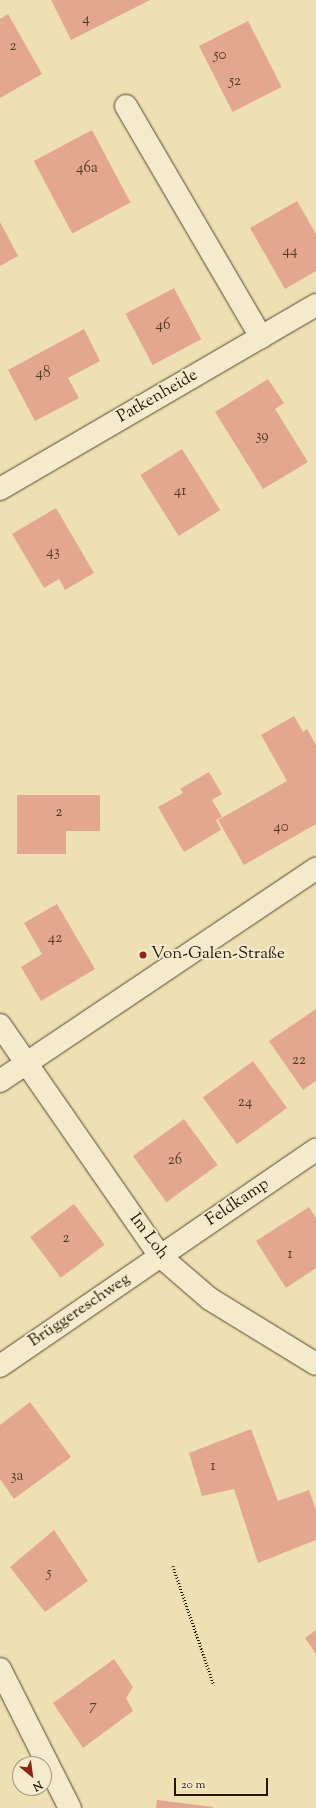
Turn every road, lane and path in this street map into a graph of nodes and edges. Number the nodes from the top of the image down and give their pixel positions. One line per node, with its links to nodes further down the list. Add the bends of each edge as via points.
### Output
1 (126, 106): 3 (street)
2 (316, 305): 3 (street, Patkenheide)
3 (261, 337): 4 (street, Patkenheide)
4 (0, 489)
5 (316, 869): 7 (street)
6 (0, 1025): 7 (street, Im Loh)
7 (26, 1064): 8 (street); 10 (street, Im Loh)
8 (0, 1081)
9 (316, 1150): 10 (street, Feldkamp)
10 (160, 1256): 11 (street, Im Loh, via 210,1299); 12 (street, Brüggereschweg)
11 (316, 1364)
12 (0, 1366)
13 (173, 1566): 15 (path)
14 (0, 1669): 16 (street)
15 (214, 1685)
16 (70, 1808)

